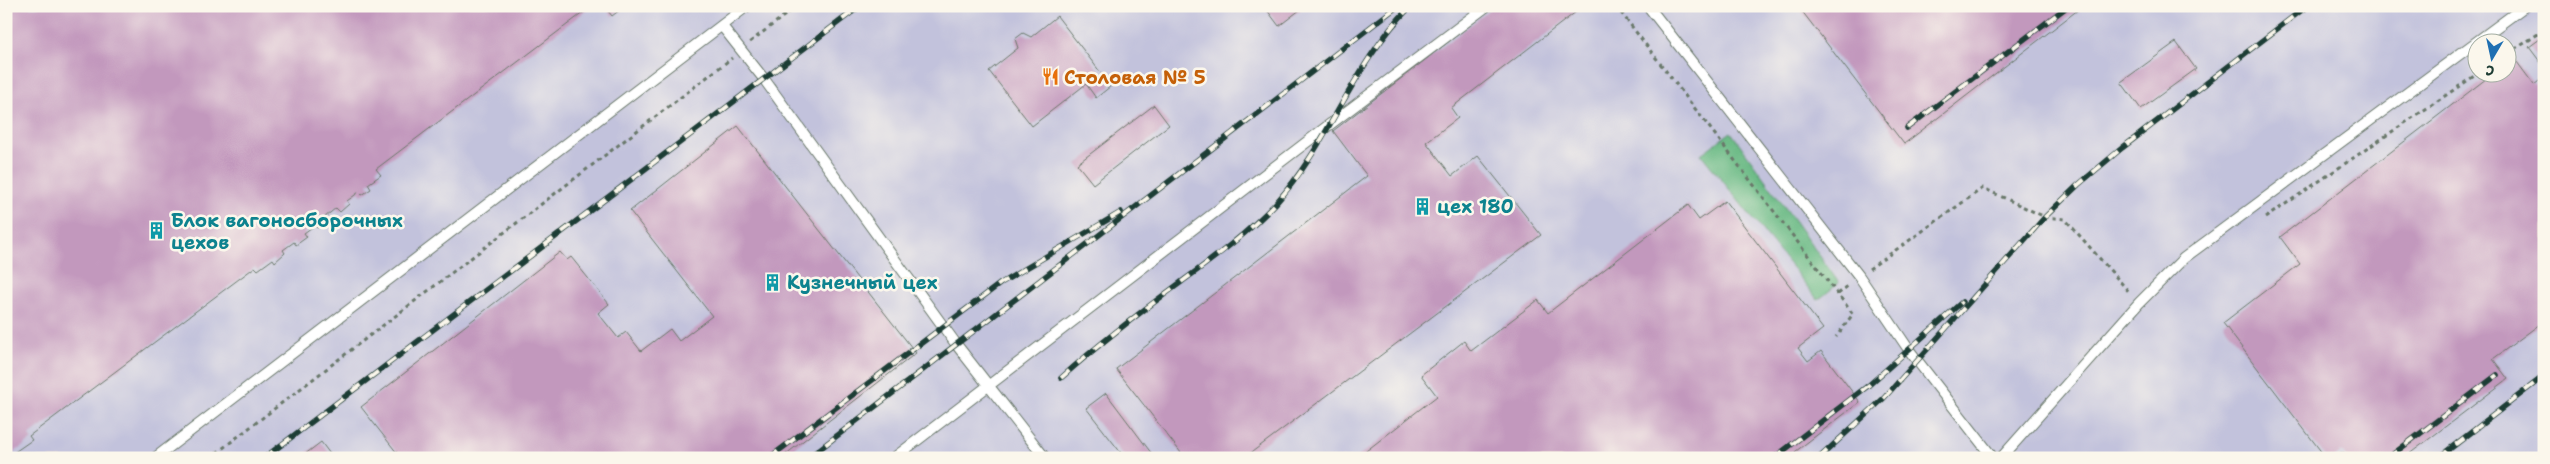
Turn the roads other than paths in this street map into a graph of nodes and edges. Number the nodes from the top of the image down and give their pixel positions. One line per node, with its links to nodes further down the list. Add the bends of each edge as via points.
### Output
1 (747, 6): 5 (lane)
2 (1487, 6): 6 (lane)
3 (1648, 6): 10 (lane, via 1859,276 1909,350)
4 (2525, 6): 11 (lane, via 2184,258 2138,303)
5 (722, 26): 6 (lane); 7 (lane)
6 (989, 385): 8 (lane); 9 (lane)
7 (155, 458)
8 (894, 458)
9 (1045, 458)
10 (1993, 458)
11 (2001, 458)

